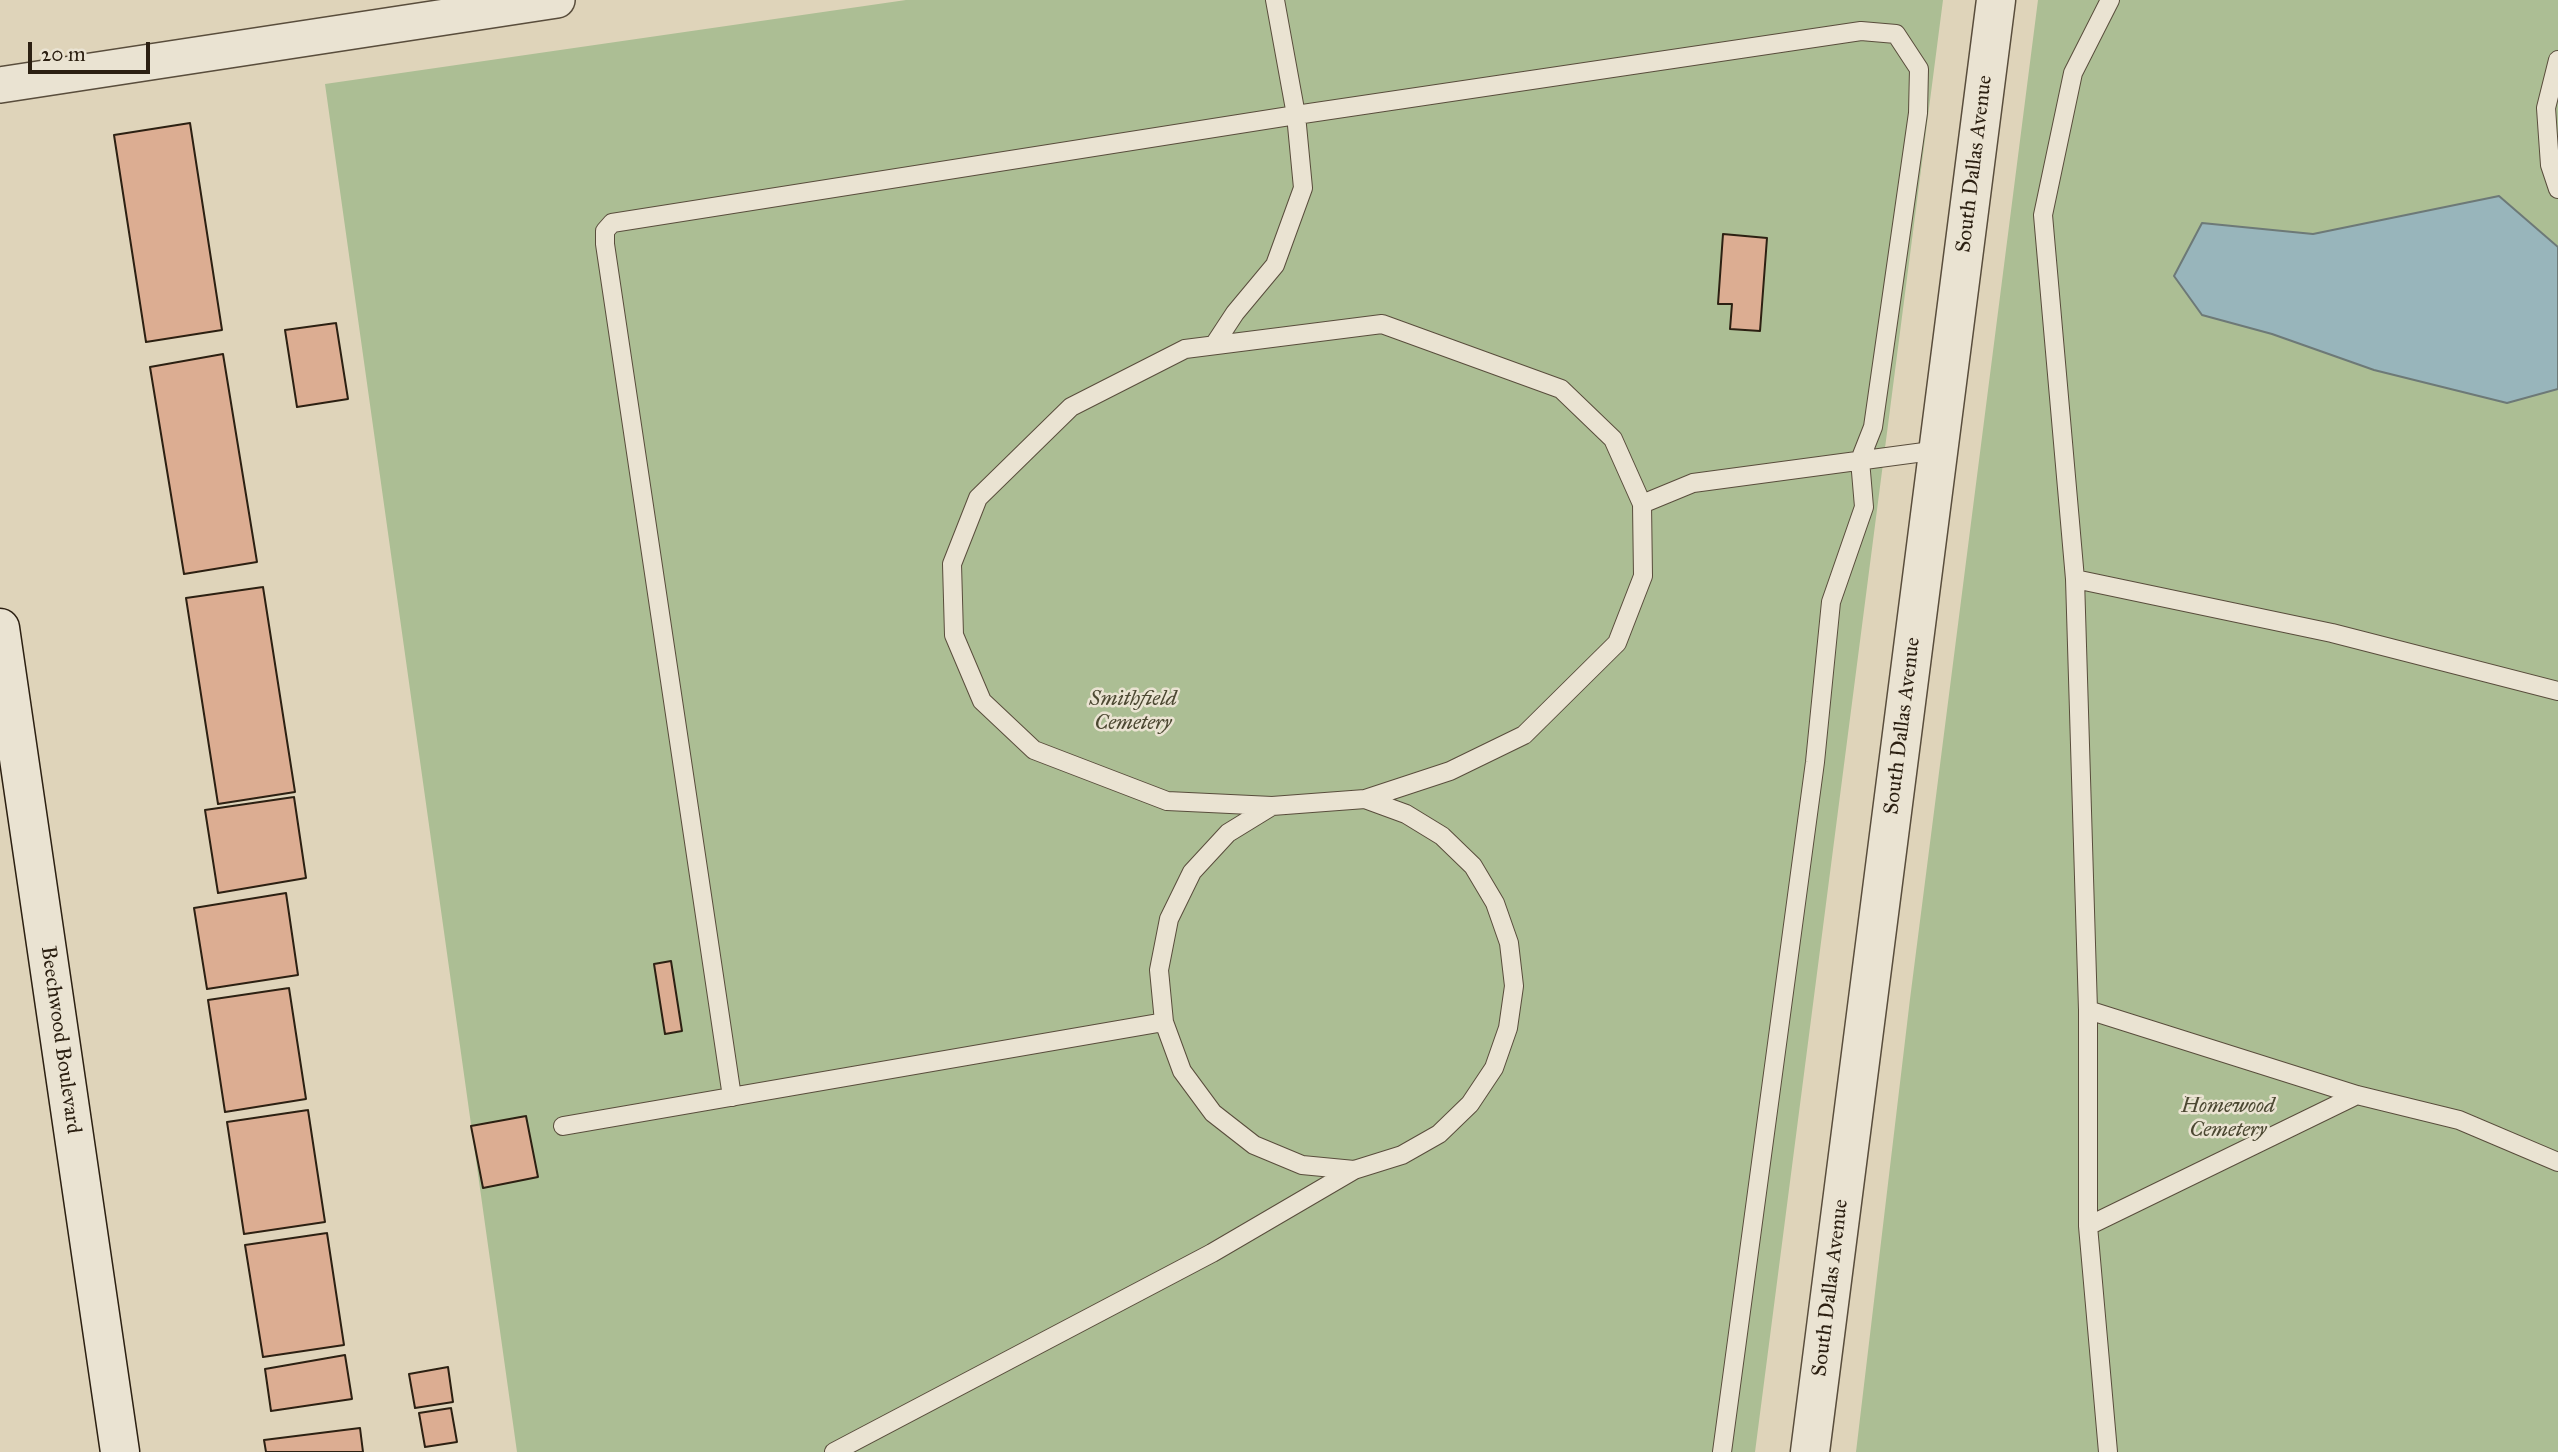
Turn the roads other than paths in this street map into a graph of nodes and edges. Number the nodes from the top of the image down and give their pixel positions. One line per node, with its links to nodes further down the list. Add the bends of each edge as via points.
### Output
1 (557, 0): 6 (street)
2 (1275, 0): 7 (lane)
3 (1996, 0): 10 (street, South Dallas Avenue)
4 (2110, 0): 13 (lane, via 2073,73 2043,215)
5 (2558, 60): 8 (lane, via 2546,108 2550,165)
6 (0, 85)
7 (1296, 115): 9 (lane, via 1303,188 1275,265); 11 (lane, via 1861,31 1896,34 1919,69 1917,113 1873,427); 22 (lane, via 624,219 605,232)
8 (2558, 189)
9 (1214, 345): 12 (lane, via 1382,324 1494,364 1561,390 1570,398 1613,439); 18 (lane, via 1185,349 1071,407 978,498 952,564 954,635 982,701 1034,750 1167,802)
10 (1939, 450): 11 (lane); 30 (street, South Dallas Avenue)
11 (1860, 460): 12 (lane, via 1692,483); 29 (lane, via 1864,507 1831,602 1813,776)
12 (1642, 504): 17 (lane, via 1643,576 1617,643 1524,735 1450,771)
13 (2075, 579): 16 (lane, via 2332,633); 19 (lane)
14 (0, 628): 15 (street, Beechwood Boulevard)
15 (3, 670): 27 (street, Beechwood Boulevard)
16 (2558, 691)
17 (1365, 799): 18 (lane); 25 (lane, via 1406,814 1442,836 1473,866 1495,903 1509,943 1514,986 1508,1028 1497,1058 1470,1104 1439,1134 1402,1155)
18 (1272, 806): 20 (lane, via 1228,833 1192,872 1169,919 1159,970)
19 (2088, 1010): 21 (lane); 26 (lane)
20 (1164, 1022): 22 (lane); 25 (lane, via 1182,1071 1223,1121 1254,1145 1302,1165)
21 (2357, 1095): 24 (lane, via 2459,1120); 26 (lane)
22 (732, 1097): 23 (lane)
23 (563, 1126)
24 (2558, 1162)
25 (1354, 1170): 28 (lane, via 1212,1253)
26 (2088, 1226): 31 (lane)
27 (120, 1452)
28 (834, 1452)
29 (1722, 1452)
30 (1810, 1452)
31 (2108, 1452)

